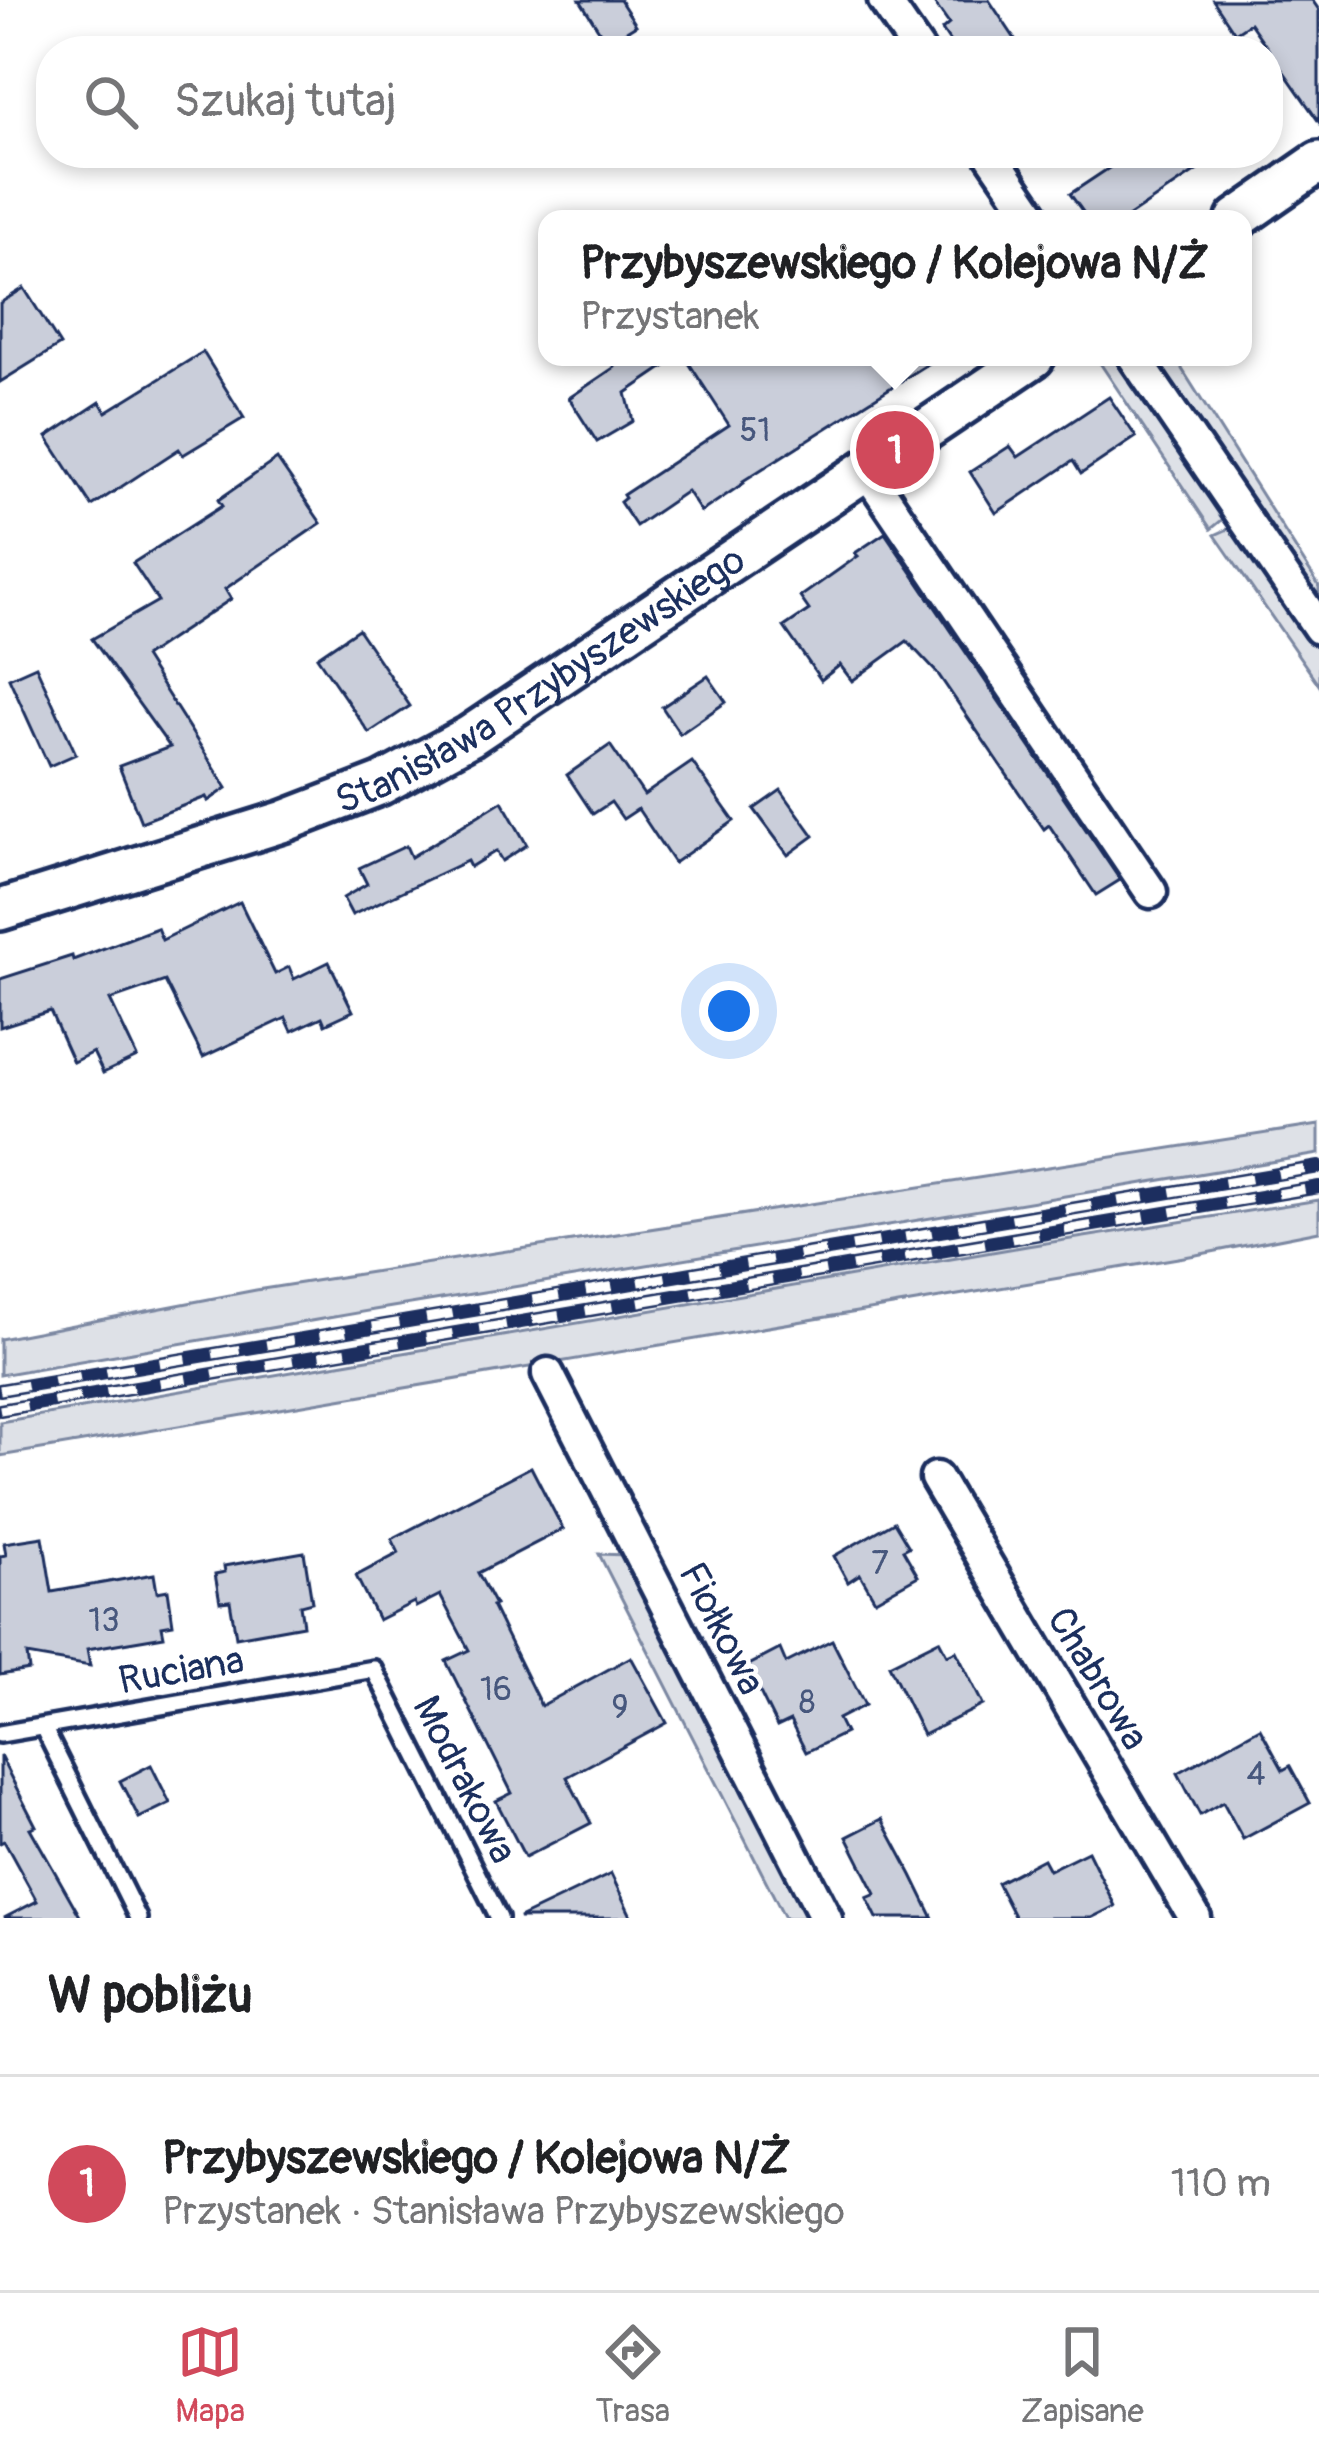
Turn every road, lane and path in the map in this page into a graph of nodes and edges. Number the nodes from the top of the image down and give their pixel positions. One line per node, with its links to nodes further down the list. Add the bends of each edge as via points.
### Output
1 (884, 0): 2 (street)
2 (909, 36)
3 (1319, 162): 6 (street)
4 (1000, 168): 5 (street)
5 (1029, 210)
6 (1250, 210)
7 (1021, 366): 9 (street, Stanisława Przybyszewskiego)
8 (1140, 366): 10 (street)
9 (866, 470): 11 (street); 12 (street, Stanisława Przybyszewskiego, via 470,736 381,784)
10 (1319, 628)
11 (1151, 892)
12 (0, 910)
13 (548, 1374): 20 (street, Fiołkowa)
14 (936, 1478): 21 (street, Chabrowa)
15 (374, 1669): 16 (lane, Ruciana); 19 (lane, Modrakowa)
16 (43, 1727): 17 (lane, Ruciana); 18 (lane)
17 (0, 1734)
18 (138, 1918)
19 (499, 1918)
20 (826, 1918)
21 (1196, 1918)

